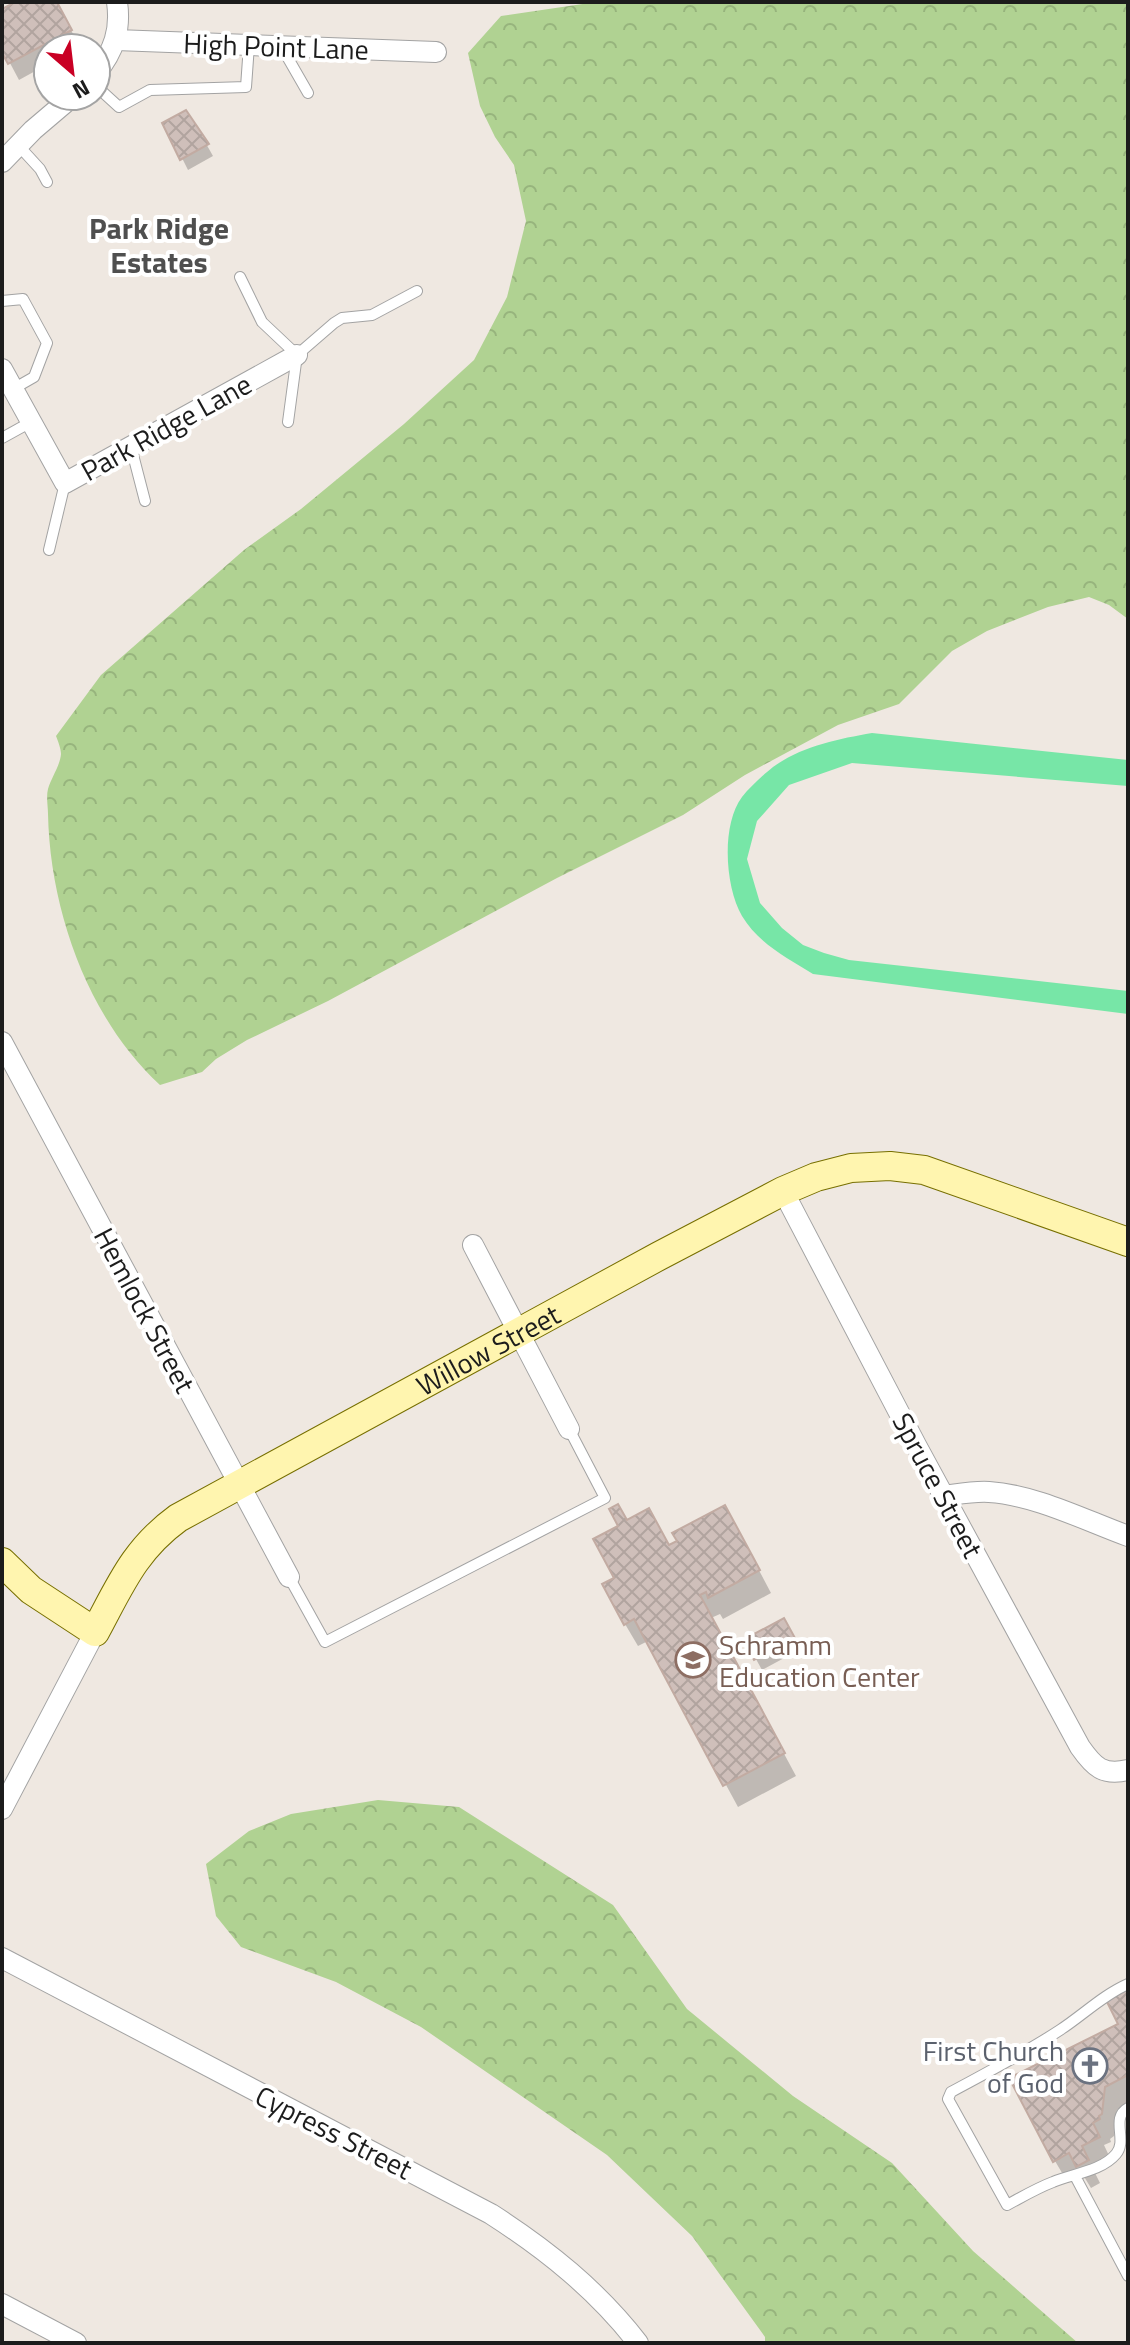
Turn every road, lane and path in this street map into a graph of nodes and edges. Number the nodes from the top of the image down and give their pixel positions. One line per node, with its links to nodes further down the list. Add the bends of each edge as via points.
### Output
1 (117, 2): 2 (street)
2 (116, 40): 3 (street, High Point Lane); 5 (street)
3 (249, 45): 4 (street, High Point Lane); 8 (lane, via 246,87 150,90 119,107)
4 (281, 46): 6 (street, High Point Lane); 7 (lane)
5 (112, 51)
6 (436, 52)
7 (308, 93)
8 (112, 101)
9 (53, 112): 10 (street)
10 (8, 149): 11 (lane, via 40,169)
11 (47, 182)
12 (240, 277): 15 (lane, via 262,322)
13 (417, 291): 15 (lane, via 372,315 342,318)
14 (2, 301): 17 (lane, via 23,299 47,343 34,377)
15 (297, 355): 19 (lane); 21 (street, Park Ridge Lane)
16 (2, 369): 17 (street, Park Ridge Lane)
17 (13, 389): 18 (street, Park Ridge Lane)
18 (31, 422): 20 (lane); 22 (street, Park Ridge Lane)
19 (288, 422)
20 (2, 438)
21 (131, 447): 22 (street, Park Ridge Lane); 23 (lane)
22 (65, 483): 24 (lane)
23 (145, 501)
24 (49, 550)
25 (2, 1042): 31 (street, Hemlock Street)
26 (783, 1191): 27 (street, Willow Street, via 851,1168 924,1170); 29 (street, Willow Street); 32 (street, Spruce Street)
27 (1128, 1242)
28 (473, 1245): 29 (street)
29 (518, 1332): 30 (street); 31 (street, Willow Street)
30 (569, 1429): 35 (lane, via 605,1498 325,1642)
31 (238, 1484): 35 (street, Hemlock Street); 36 (street, Willow Street, via 155,1534 132,1563)
32 (944, 1496): 33 (street, via 1000,1493); 37 (street, Spruce Street, via 1080,1747 1103,1771)
33 (1128, 1536)
34 (2, 1562): 36 (street, via 31,1590)
35 (289, 1577)
36 (95, 1632): 38 (street, Willow Street)
37 (1128, 1770)
38 (2, 1809)
39 (2, 1958): 46 (street, Cypress Street, via 491,2214 541,2247 596,2294)
40 (1128, 1984): 42 (lane, via 1031,2048 951,2092 948,2099 1007,2205)
41 (1128, 2108): 42 (lane, via 1119,2120 1116,2155)
42 (1075, 2176): 43 (lane)
43 (1128, 2276)
44 (2, 2304): 45 (street)
45 (76, 2343)
46 (638, 2343)

